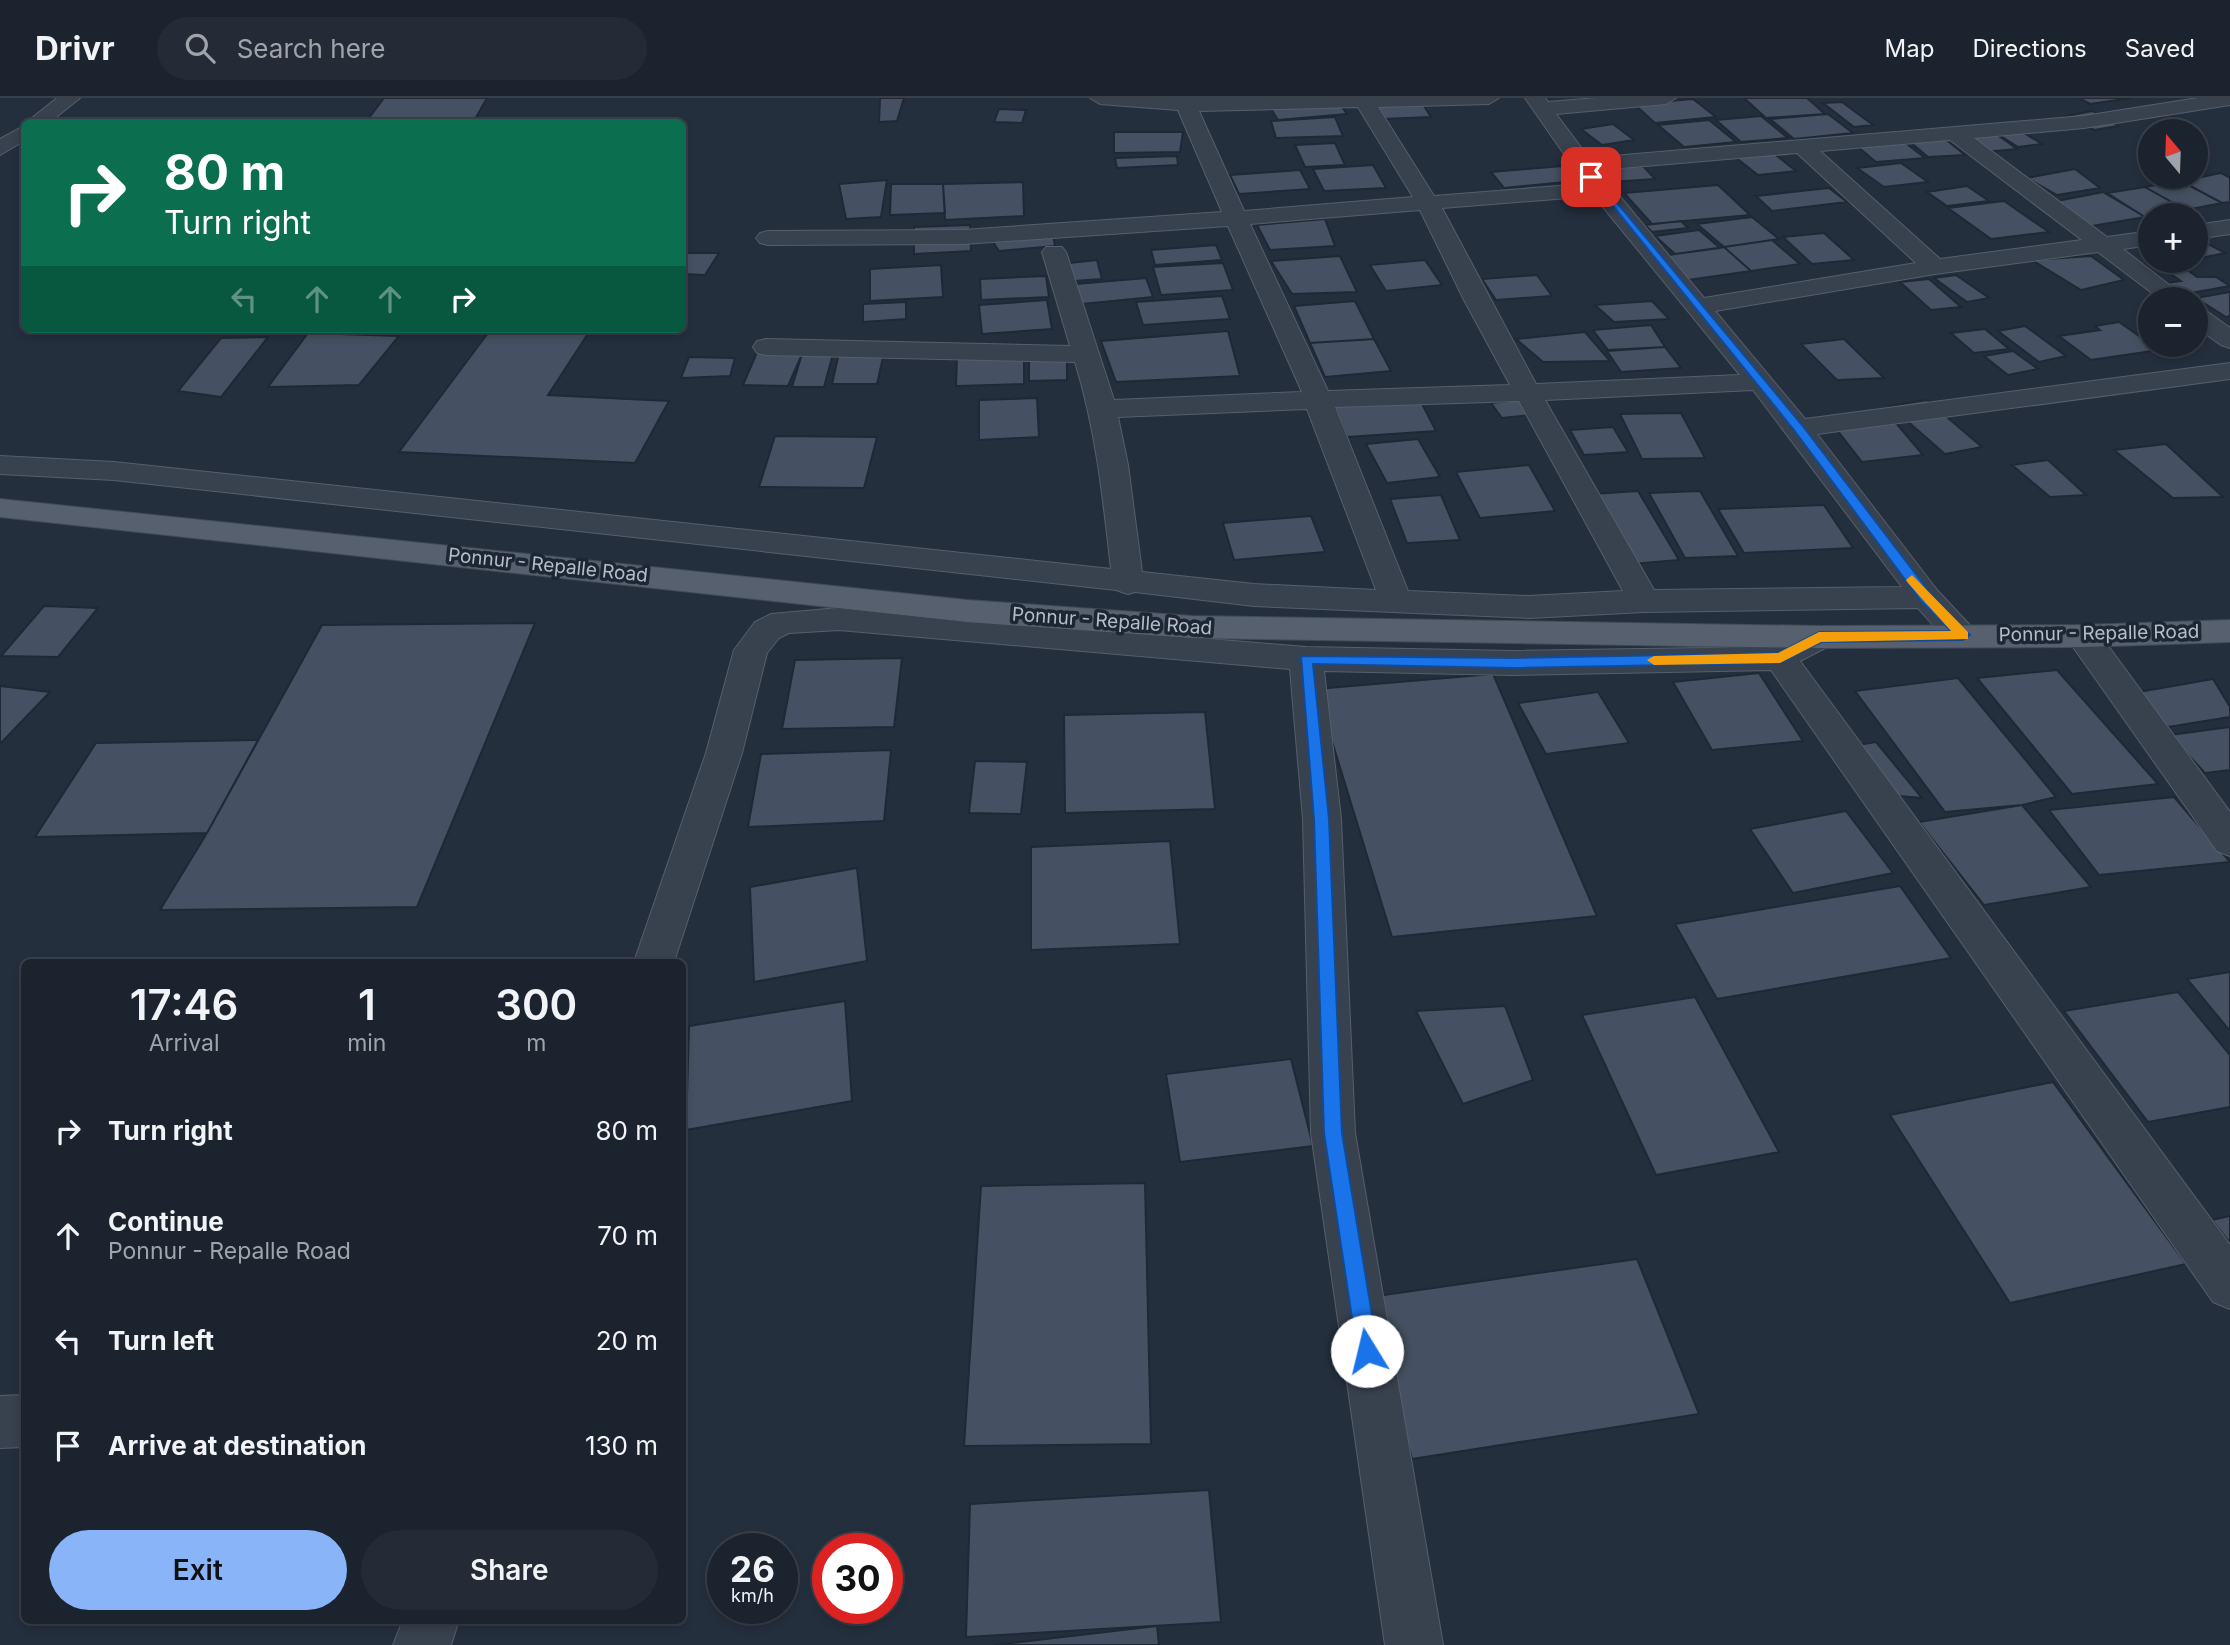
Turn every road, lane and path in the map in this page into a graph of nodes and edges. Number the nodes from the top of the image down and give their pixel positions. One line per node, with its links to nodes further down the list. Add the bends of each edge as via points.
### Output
1 (70, 98): 9 (street)
2 (1100, 98): 8 (street)
3 (1489, 98): 6 (street)
4 (1667, 98): 7 (street)
5 (2230, 99): 10 (street, via 2084,122)
6 (1365, 102): 8 (street); 16 (street)
7 (1538, 104): 14 (street)
8 (1186, 105): 17 (street)
9 (41, 119)
10 (1954, 133): 12 (street); 22 (street)
11 (21, 134): 13 (street)
12 (1804, 148): 14 (street); 24 (street)
13 (0, 149)
14 (1582, 166): 15 (street)
15 (1600, 189): 16 (street); 26 (street)
16 (1428, 202): 17 (street); 33 (street)
17 (1235, 217): 20 (street, via 963,237); 34 (street)
18 (2230, 227): 19 (street)
19 (2208, 230)
20 (768, 238)
21 (2138, 240): 22 (street)
22 (2102, 245): 24 (street); 25 (street)
23 (1054, 252): 30 (street)
24 (1934, 267): 26 (street)
25 (2159, 287)
26 (1695, 307): 32 (street)
27 (2208, 324): 28 (street)
28 (2230, 340)
29 (766, 347): 30 (street)
30 (1086, 354): 35 (street)
31 (2230, 371): 36 (street)
32 (1760, 382): 33 (street); 36 (street)
33 (1528, 394): 34 (street); 41 (street)
34 (1318, 398): 35 (street); 42 (street)
35 (1103, 409): 39 (street)
36 (1798, 428): 40 (street)
37 (0, 465): 39 (street, via 114,471)
38 (0, 508): 46 (main road, Ponnur - Repalle Road, via 980,612 1192,627)
39 (1128, 584): 42 (street)
40 (1926, 597): 41 (street); 44 (street)
41 (1644, 601): 42 (street, via 1529,607)
42 (1397, 603)
43 (2230, 631): 45 (main road, Ponnur - Repalle Road)
44 (1963, 635): 45 (main road, Ponnur - Repalle Road); 46 (main road, Ponnur - Repalle Road)
45 (2083, 636): 49 (street)
46 (1819, 637): 47 (street)
47 (1780, 658): 48 (street, via 1512,663); 51 (street)
48 (1306, 659): 50 (street, via 839,619 783,622 767,631 751,650 724,753); 56 (street, via 1322,819 1333,1133)
49 (2230, 841)
50 (655, 959)
51 (2230, 1285)
52 (0, 1422): 53 (street)
53 (21, 1422)
54 (430, 1624): 55 (street)
55 (422, 1645)
56 (1414, 1645)

